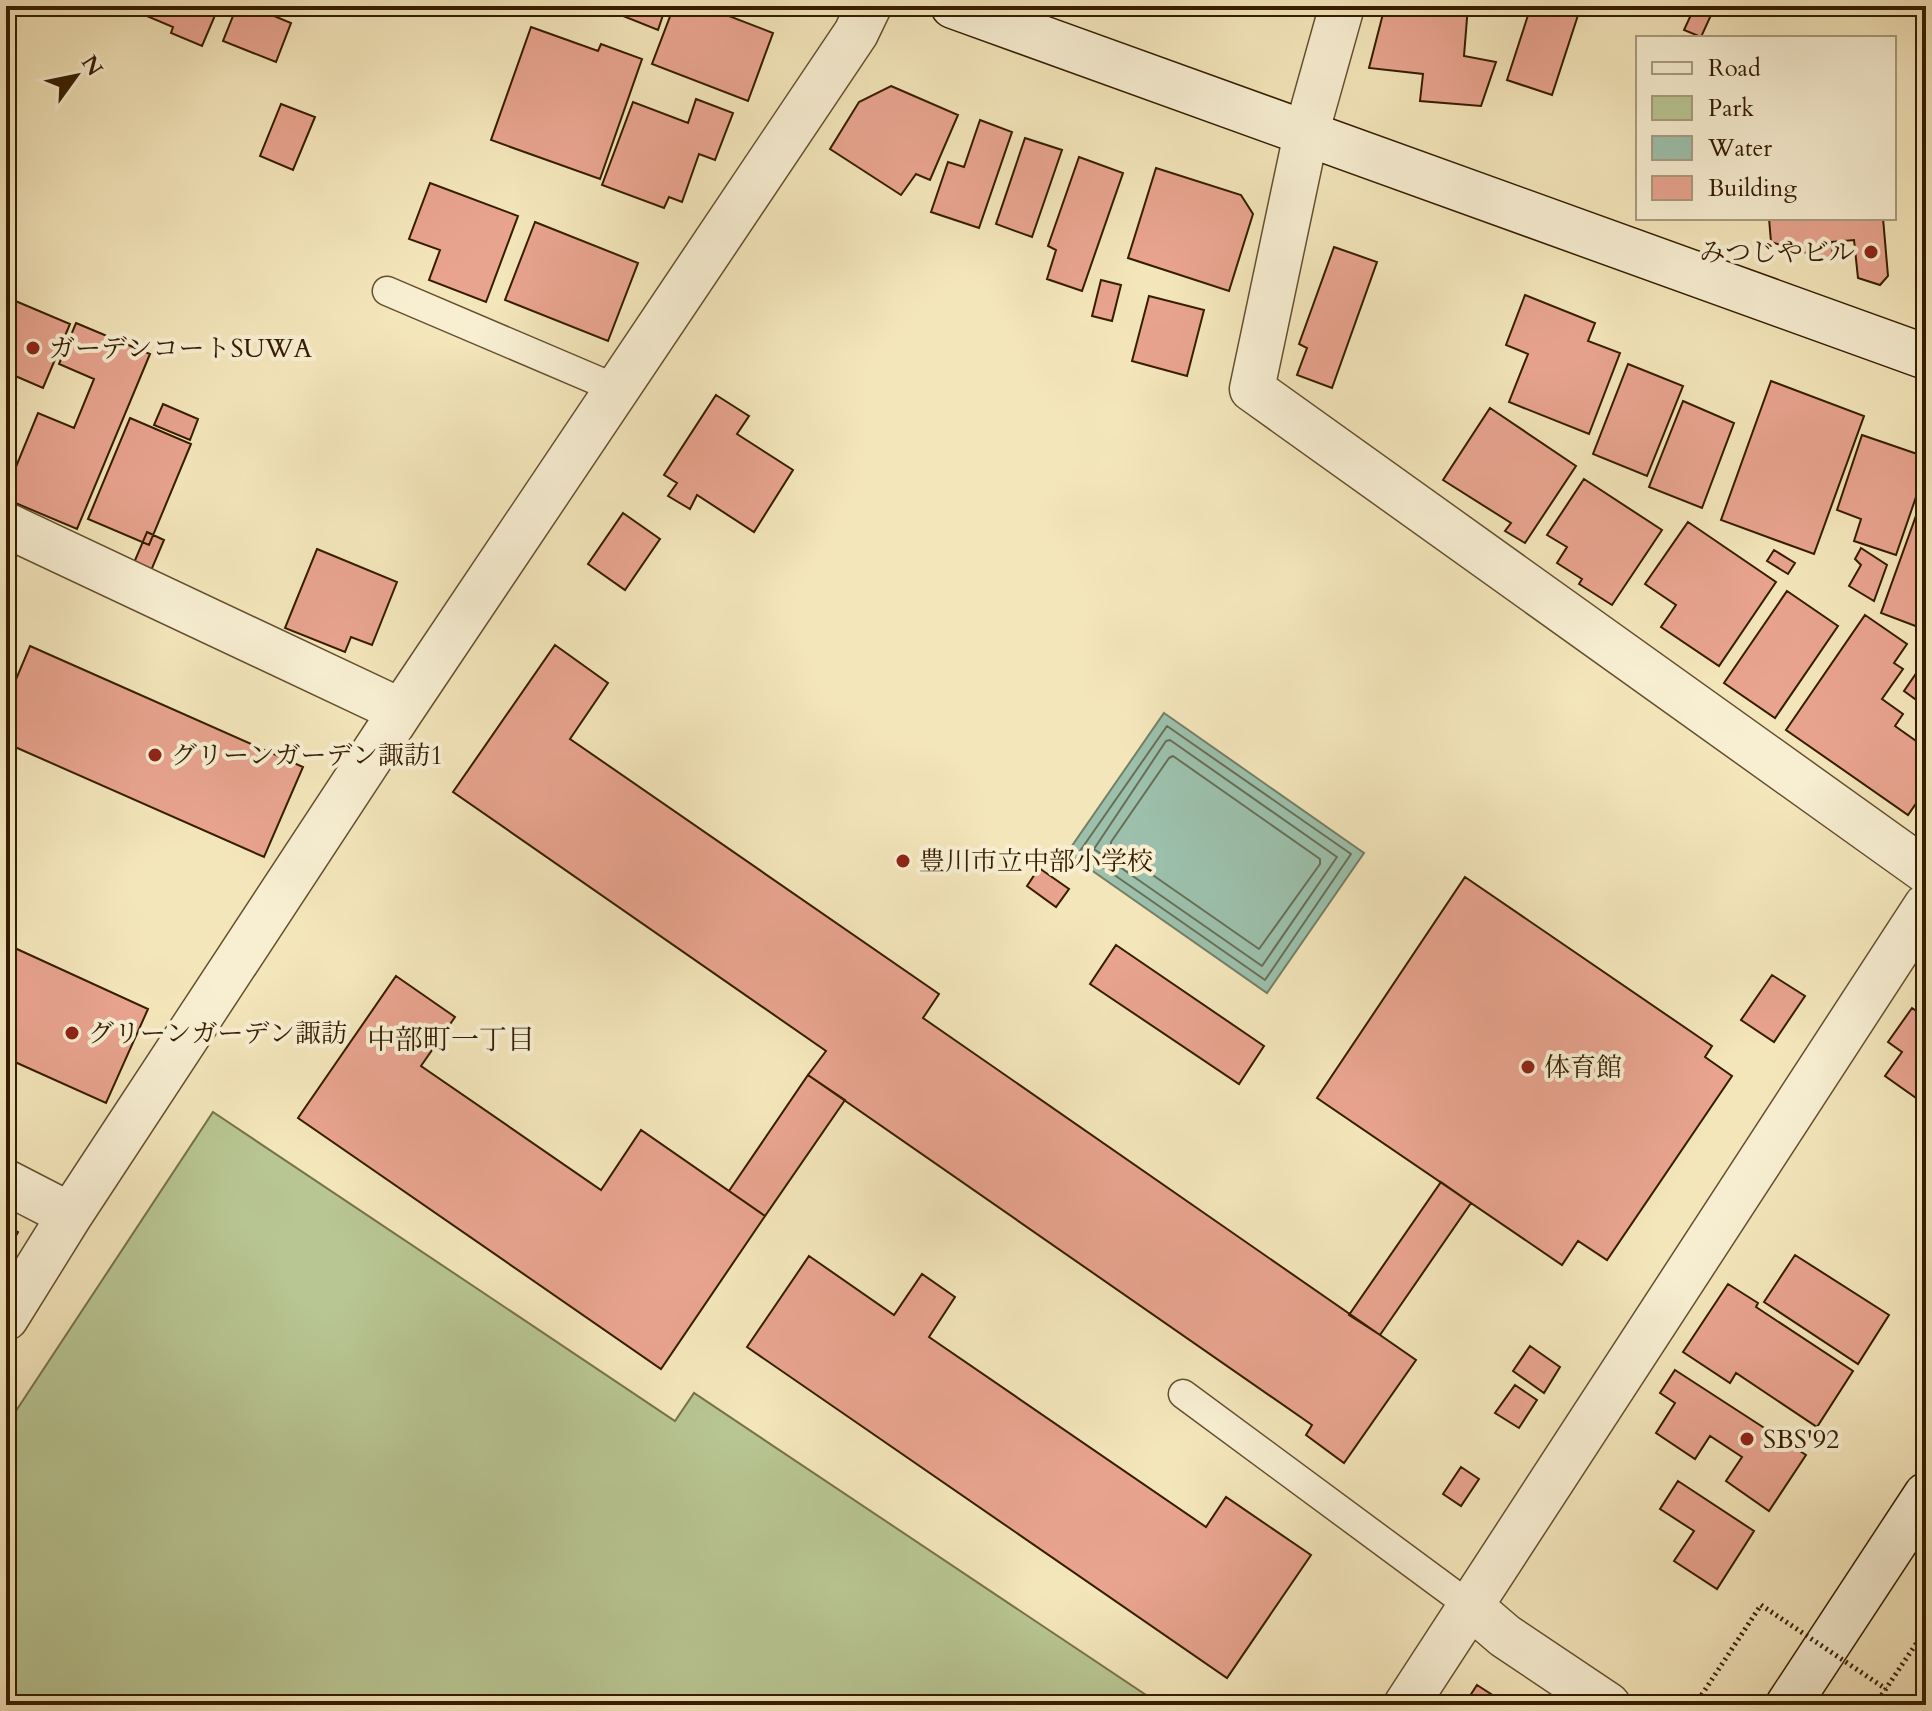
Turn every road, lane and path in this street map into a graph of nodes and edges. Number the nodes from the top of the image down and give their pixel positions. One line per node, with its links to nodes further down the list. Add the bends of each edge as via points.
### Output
1 (869, 6): 7 (street)
2 (953, 6): 4 (street)
3 (1342, 6): 4 (street)
4 (1306, 134): 6 (street); 10 (street, via 1252,389)
5 (387, 291): 7 (lane)
6 (1926, 357)
7 (617, 389): 9 (street)
8 (6, 525): 9 (street)
9 (401, 711): 13 (street)
10 (1926, 871)
11 (1926, 906): 17 (street)
12 (6, 1182): 13 (street)
13 (70, 1215): 14 (street)
14 (6, 1318)
15 (1183, 1394): 17 (lane)
16 (1925, 1497): 23 (street)
17 (1470, 1606): 21 (street); 22 (street)
18 (1926, 1629): 19 (path)
19 (1886, 1689): 20 (path, bridge, via 1761,1605); 24 (path)
20 (1690, 1704)
21 (1406, 1705)
22 (1608, 1705)
23 (1788, 1705)
24 (1875, 1705)

